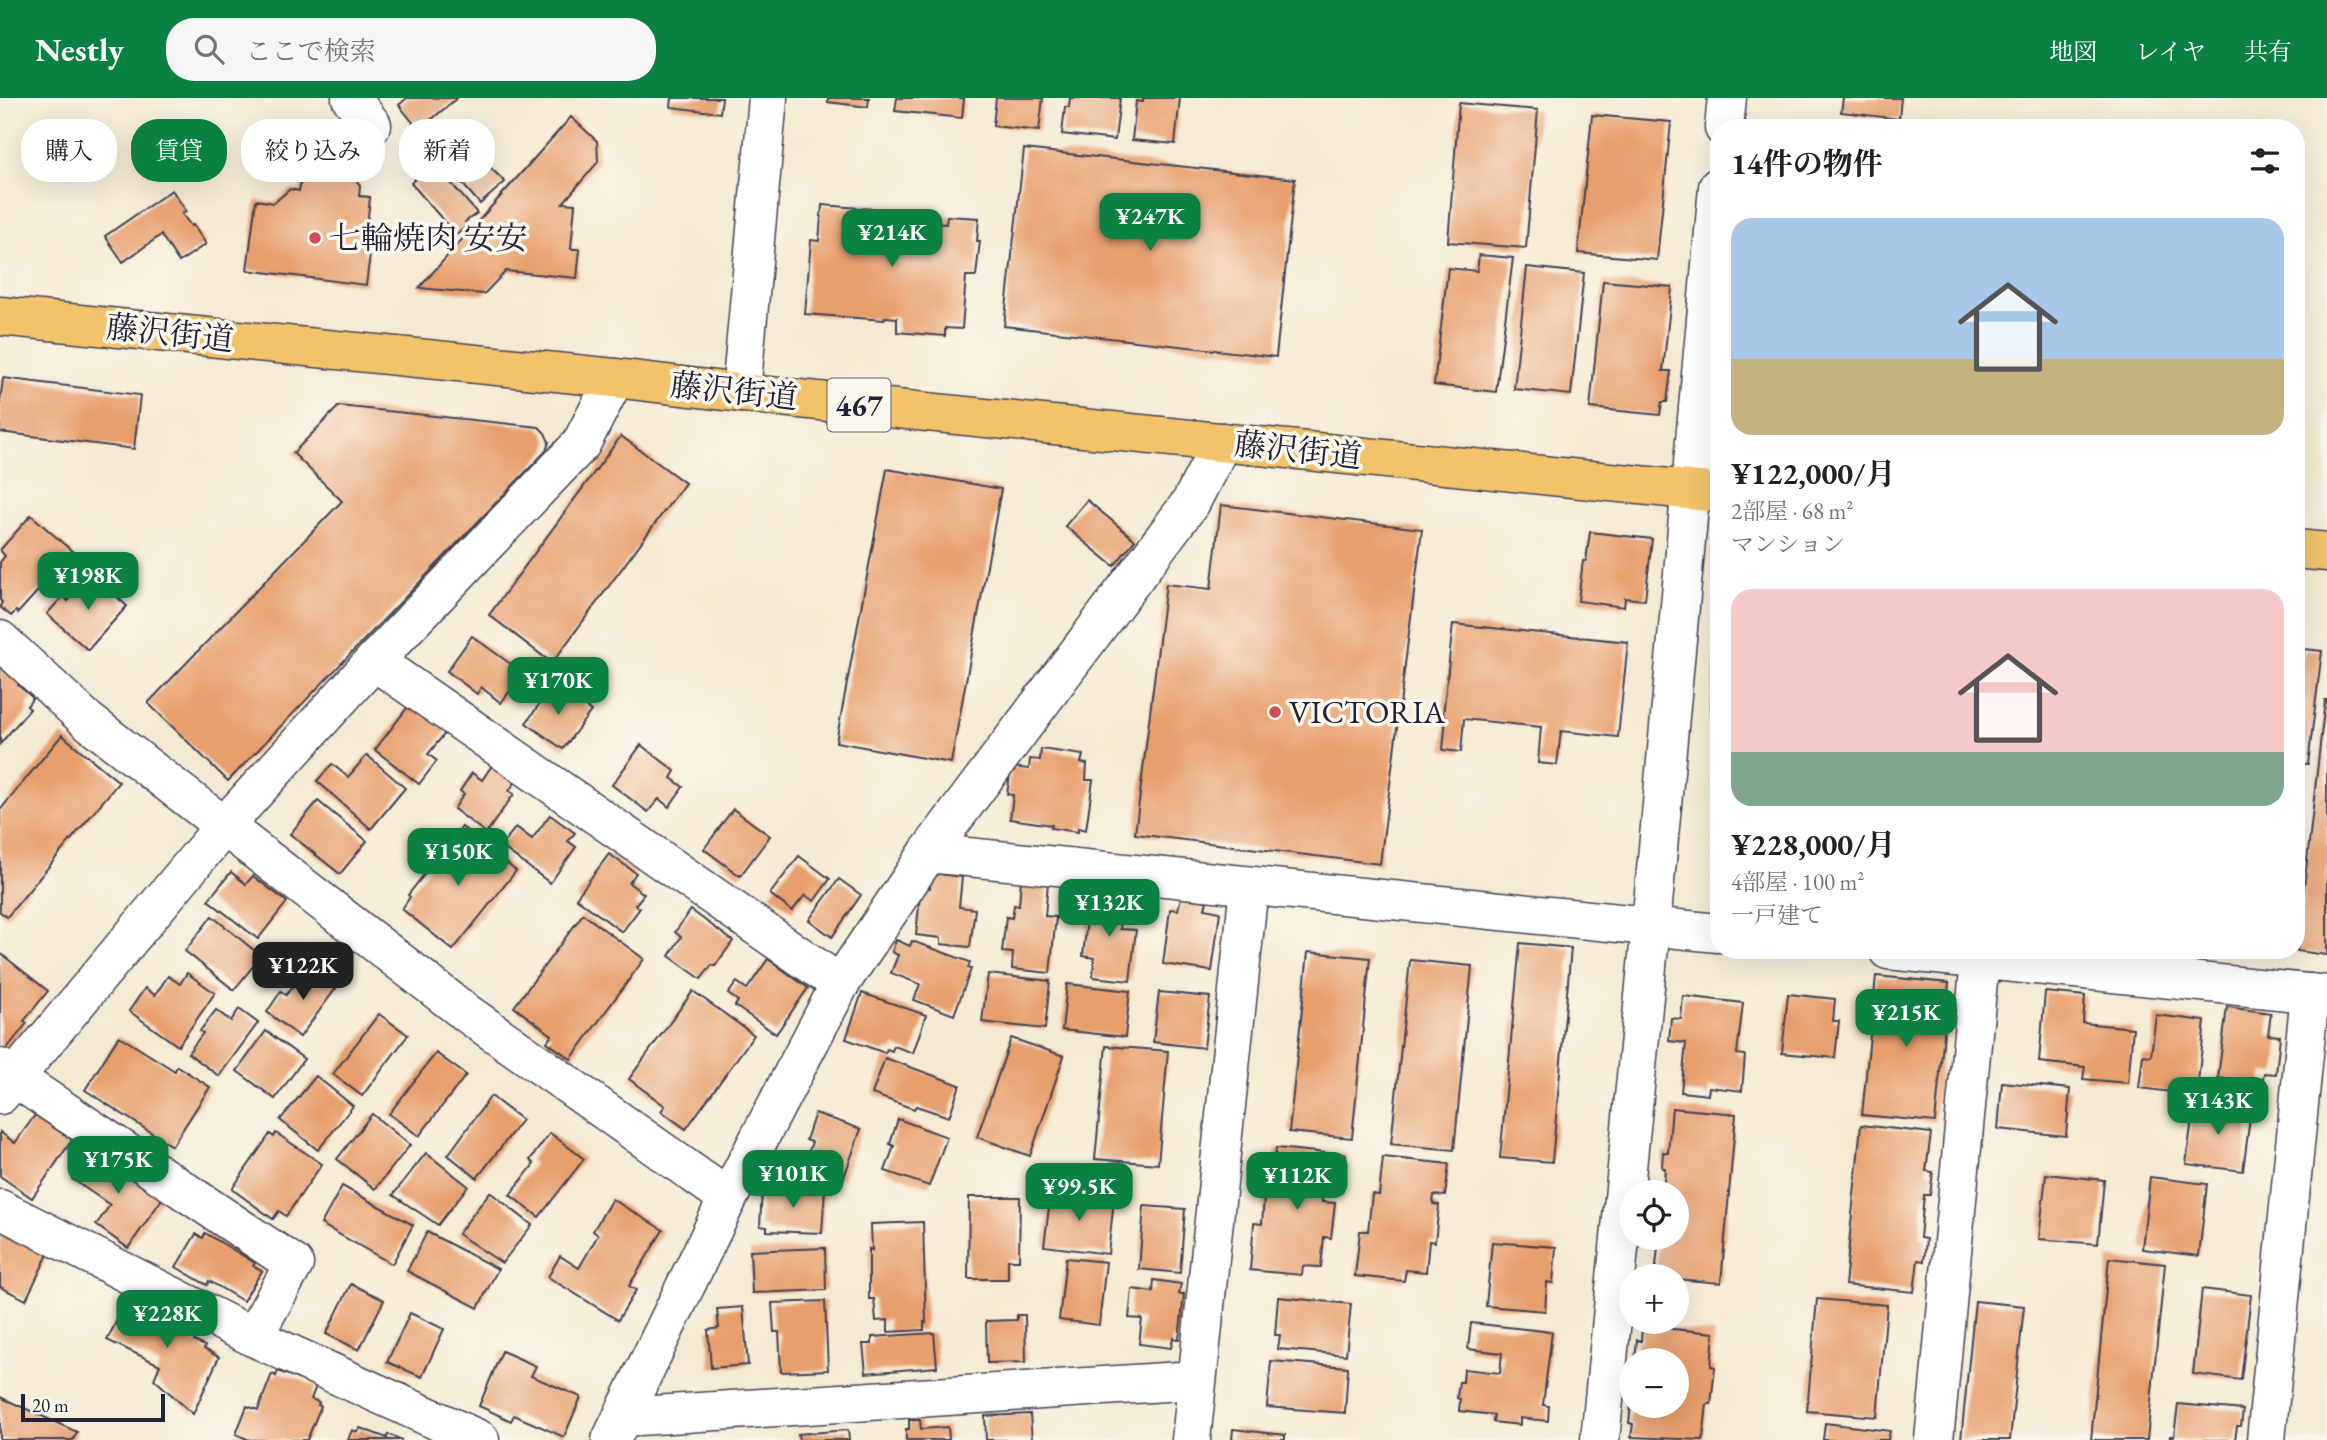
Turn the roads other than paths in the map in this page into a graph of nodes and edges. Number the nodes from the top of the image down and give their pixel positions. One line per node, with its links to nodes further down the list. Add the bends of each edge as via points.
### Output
1 (768, 98): 7 (street)
2 (1727, 98): 3 (street)
3 (1725, 119)
4 (0, 316): 6 (highway, 藤沢街道 / 467)
5 (1710, 361): 9 (street)
6 (615, 377): 7 (highway, 藤沢街道 / 467); 13 (street, via 581,443)
7 (741, 393): 8 (highway, 藤沢街道 / 467)
8 (1222, 442): 9 (highway, 藤沢街道 / 467); 15 (street, via 1191,502)
9 (1704, 491): 17 (street)
10 (2305, 550): 11 (highway)
11 (2327, 552)
12 (0, 640): 14 (street, via 88,721)
13 (374, 662): 14 (street); 21 (street)
14 (223, 826): 23 (street); 24 (street, via 465,1012)
15 (928, 853): 16 (street); 21 (street)
16 (1249, 886): 17 (street); 27 (street)
17 (1651, 926): 18 (street); 31 (street)
18 (1710, 932)
19 (1971, 959): 20 (street)
20 (1980, 960): 22 (street); 32 (street)
21 (840, 984): 24 (street)
22 (2318, 994): 33 (street)
23 (5, 1080): 26 (street, via 294,1264)
24 (728, 1198): 28 (street)
25 (0, 1209): 26 (street)
26 (253, 1337): 29 (street)
27 (1196, 1380): 28 (street); 30 (street)
28 (617, 1428)
29 (480, 1440)
30 (1191, 1440)
31 (1600, 1440)
32 (1934, 1440)
33 (2266, 1440)

